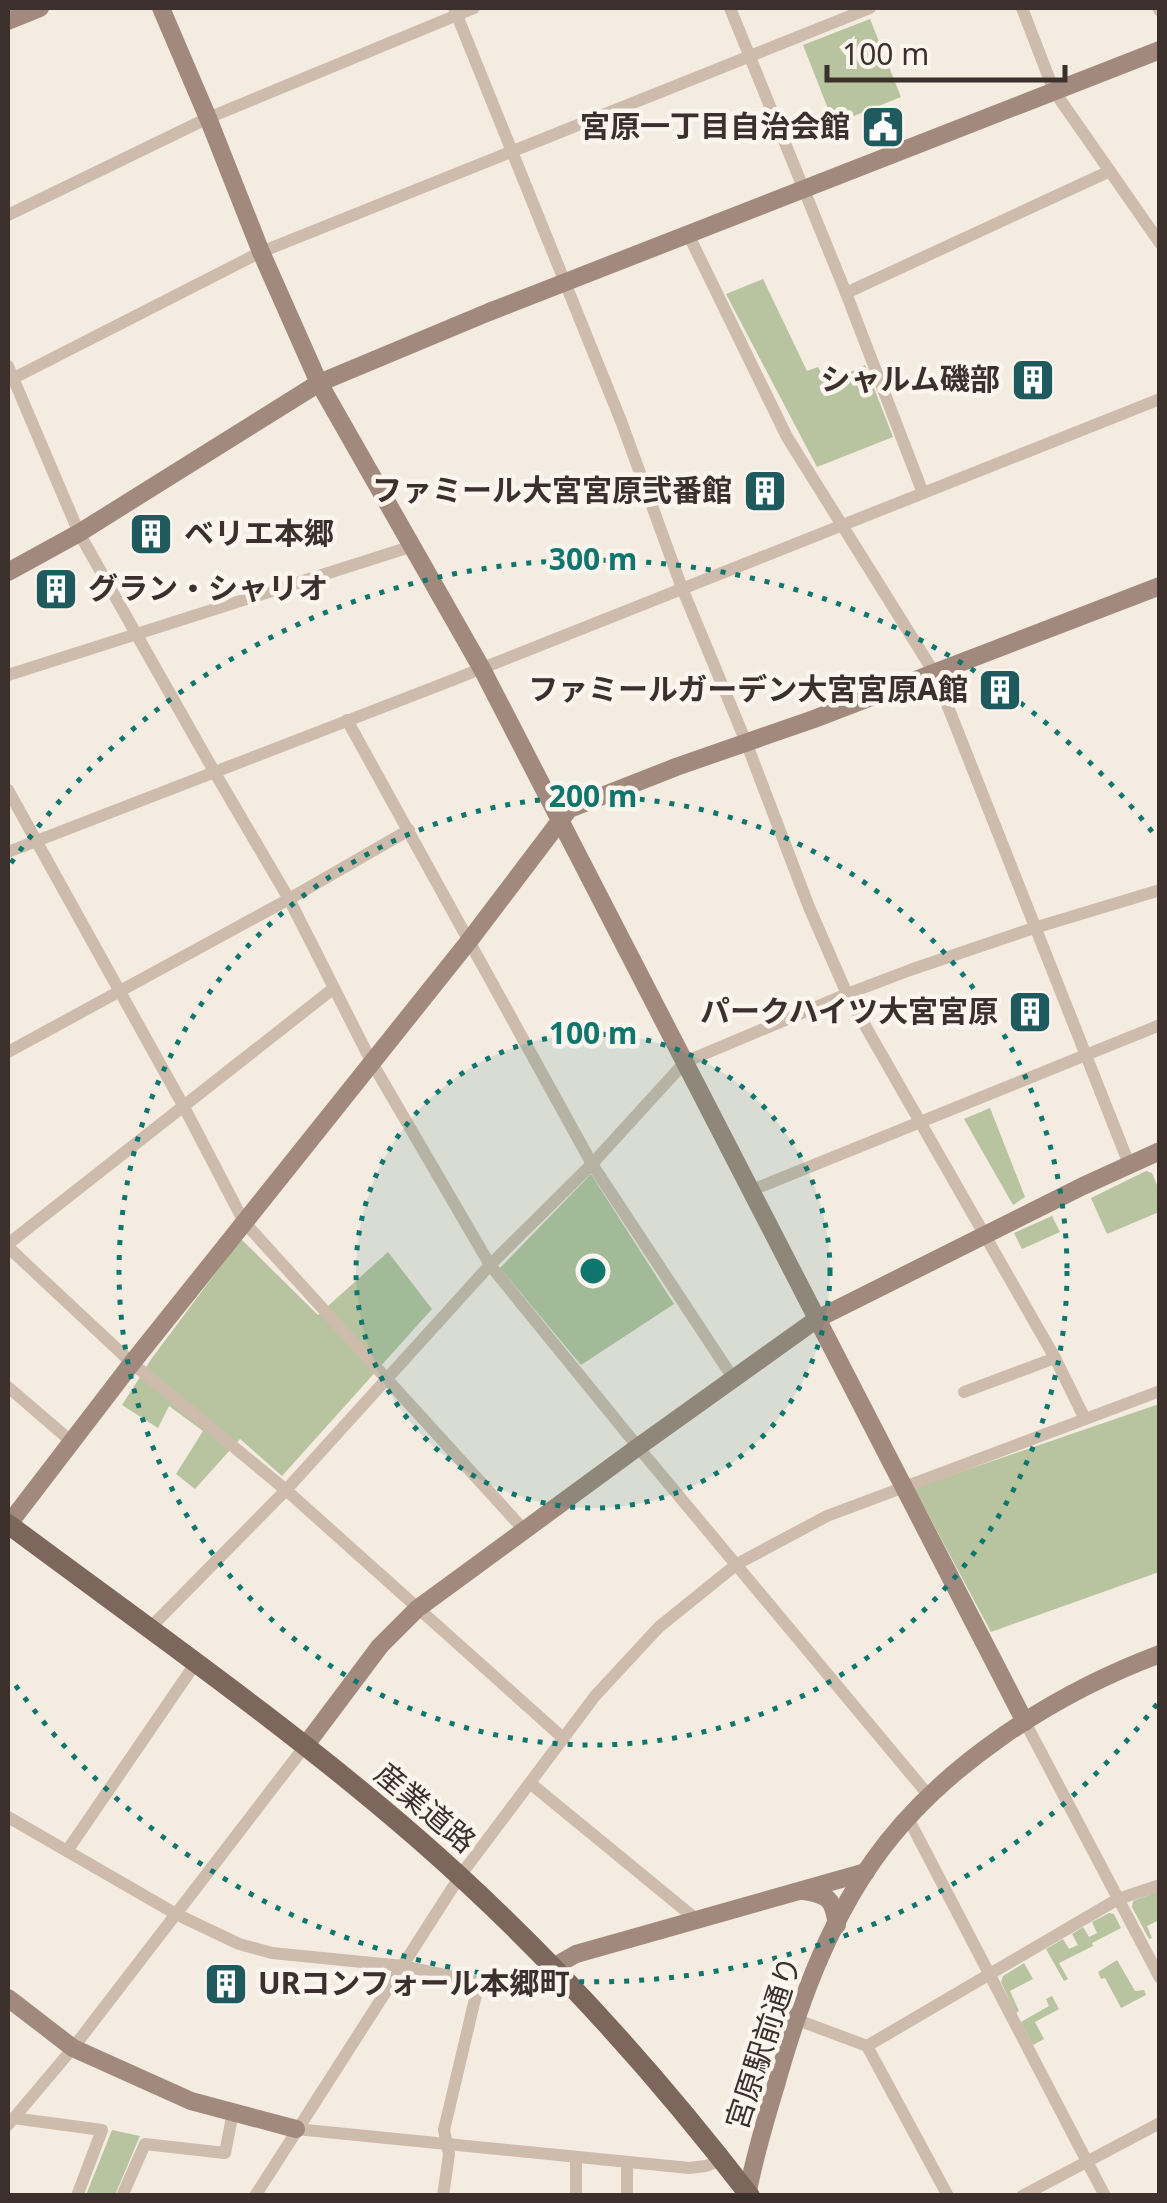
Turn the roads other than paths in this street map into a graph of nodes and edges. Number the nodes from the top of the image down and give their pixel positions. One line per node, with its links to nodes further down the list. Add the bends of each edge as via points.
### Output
1 (40, 8): 8 (street)
2 (161, 8): 12 (street)
3 (474, 8): 7 (street)
4 (730, 8): 10 (street)
5 (870, 8): 10 (street)
6 (1022, 8): 11 (street)
7 (455, 11): 12 (street); 13 (street)
8 (8, 20)
9 (1160, 50): 11 (street)
10 (750, 56): 13 (street); 15 (street)
11 (1054, 92): 14 (street); 15 (street)
12 (208, 118): 16 (street); 19 (street)
13 (512, 152): 19 (street); 20 (street)
14 (1110, 170): 18 (street); 21 (street)
15 (804, 188): 17 (street); 21 (street)
16 (8, 214)
17 (689, 236): 20 (street); 26 (street, via 787,438)
18 (1160, 243)
19 (260, 252): 22 (street); 23 (street)
20 (566, 282): 23 (street); 31 (street)
21 (846, 293): 25 (street)
22 (9, 375): 27 (street)
23 (319, 383): 27 (street); 28 (street)
24 (1160, 399): 25 (street)
25 (923, 494): 26 (street)
26 (845, 526): 31 (street); 34 (street)
27 (80, 533): 29 (street); 32 (street)
28 (413, 546): 32 (street); 33 (street)
29 (8, 572)
30 (1160, 586): 34 (street)
31 (682, 588): 33 (street); 37 (street)
32 (138, 633): 35 (street); 38 (street)
33 (482, 669): 36 (street); 40 (street)
34 (936, 674): 37 (street); 46 (street)
35 (8, 675)
36 (347, 720): 38 (street); 41 (street)
37 (746, 742): 40 (street, via 569,809); 50 (street)
38 (215, 773): 42 (street); 45 (street)
39 (8, 790): 42 (street)
40 (561, 820): 47 (street); 55 (street)
41 (409, 830): 45 (street); 47 (street)
42 (36, 841): 43 (street); 49 (street)
43 (8, 852)
44 (1160, 890): 46 (street)
45 (289, 899): 48 (street); 49 (street)
46 (1034, 928): 50 (street); 53 (street)
47 (469, 940): 54 (street); 59 (street)
48 (334, 988): 54 (street); 56 (street)
49 (120, 990): 52 (street); 56 (street)
50 (847, 994): 55 (street); 57 (street)
51 (1160, 1026): 53 (street)
52 (8, 1052)
53 (1086, 1053): 57 (street); 60 (street)
54 (371, 1061): 62 (street); 65 (street)
55 (685, 1062): 59 (street); 61 (street)
56 (184, 1107): 62 (street); 64 (street)
57 (919, 1122): 61 (street); 63 (street)
58 (1160, 1151): 60 (street)
59 (592, 1164): 65 (street); 70 (street)
60 (1129, 1164): 63 (street)
61 (752, 1190): 66 (street)
62 (244, 1222): 68 (street); 69 (street)
63 (984, 1235): 66 (street); 67 (street)
64 (8, 1245): 68 (street)
65 (490, 1265): 69 (street); 76 (street)
66 (817, 1319): 70 (street); 77 (street)
67 (1055, 1358): 73 (street); 74 (street)
68 (132, 1363): 75 (street); 78 (street)
69 (386, 1378): 78 (street); 80 (street)
70 (733, 1378): 76 (street)
71 (8, 1388): 75 (street)
72 (1160, 1391): 74 (street)
73 (964, 1392)
74 (1086, 1419): 77 (street)
75 (72, 1442): 79 (street)
76 (638, 1447): 80 (street); 81 (street)
77 (903, 1487): 81 (street, via 827,1516); 86 (street)
78 (286, 1490): 82 (street); 83 (street)
79 (8, 1525): 83 (main road, 産業道路)
80 (525, 1531): 82 (street)
81 (737, 1564): 87 (street, via 659,1627); 90 (street)
82 (418, 1609): 87 (street); 88 (street, via 380,1646)
83 (149, 1629): 85 (main road, 産業道路)
84 (1160, 1654): 86 (street, 宮原駅前通り, via 1105,1675)
85 (195, 1664): 88 (main road, 産業道路); 93 (street)
86 (1024, 1722): 90 (street, 宮原駅前通り); 98 (street)
87 (563, 1738): 89 (street)
88 (305, 1746): 95 (main road, 産業道路); 99 (street)
89 (530, 1783): 95 (street); 100 (street)
90 (930, 1796): 92 (street, 宮原駅前通り)
91 (8, 1817): 93 (street)
92 (908, 1818): 94 (street, 宮原駅前通り); 104 (street)
93 (67, 1851): 99 (street)
94 (866, 1872): 97 (street); 101 (street, 宮原駅前通り)
95 (460, 1876): 102 (street); 103 (main road, 産業道路)
96 (1160, 1884): 98 (street)
97 (802, 1890): 100 (street); 101 (street, via 830,1900)
98 (1118, 1899): 104 (street); 105 (street)
99 (176, 1914): 102 (street, via 272,1953); 109 (street)
100 (697, 1920): 103 (street, via 576,1954)
101 (837, 1924): 107 (street, 宮原駅前通り)
102 (403, 1966): 113 (street); 114 (street, via 480,1982)
103 (553, 1967): 116 (main road, 産業道路)
104 (989, 1974): 108 (street); 118 (street)
105 (1160, 1978)
106 (8, 1998): 109 (street)
107 (795, 2020): 108 (street); 119 (street, 宮原駅前通り)
108 (868, 2046): 126 (street)
109 (73, 2048): 110 (street, via 191,2101); 111 (street)
110 (233, 2112): 113 (street); 121 (street, via 225,2153 145,2144)
111 (10, 2122): 120 (street, via 102,2130)
112 (1160, 2123): 118 (street)
113 (296, 2129): 114 (street); 122 (street)
114 (446, 2143): 115 (street); 123 (street)
115 (576, 2157): 117 (street); 124 (street)
116 (722, 2160): 117 (street, via 689,2168); 119 (main road, 産業道路)
117 (627, 2162): 125 (street)
118 (1088, 2162): 127 (street); 128 (street)
119 (748, 2194)
120 (77, 2196)
121 (122, 2196)
122 (255, 2196)
123 (443, 2196)
124 (576, 2196)
125 (627, 2196)
126 (948, 2196)
127 (1022, 2196)
128 (1105, 2196)

